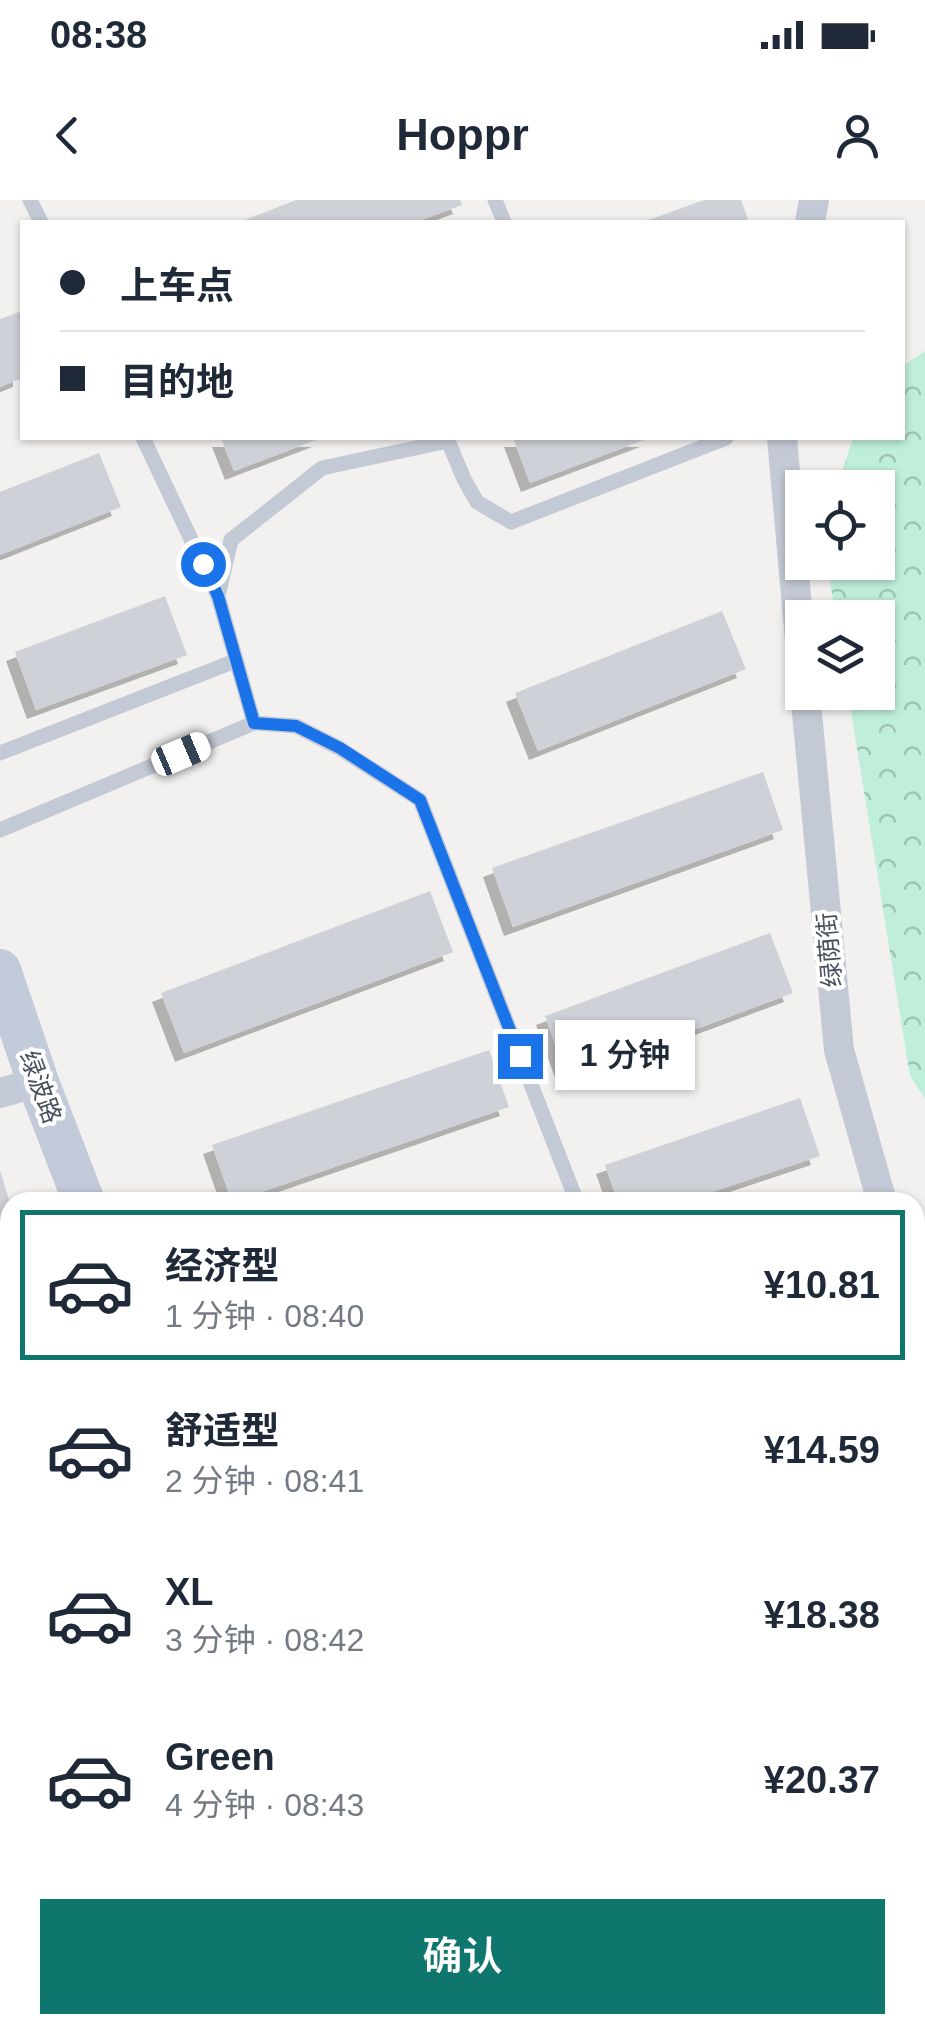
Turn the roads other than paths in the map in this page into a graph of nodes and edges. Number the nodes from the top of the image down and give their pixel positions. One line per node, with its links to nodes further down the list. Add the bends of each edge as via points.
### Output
1 (144, 440): 6 (lane)
2 (444, 440): 6 (lane, via 322,468 231,540)
3 (448, 440): 4 (lane, via 477,502 511,522)
4 (721, 440)
5 (782, 440): 7 (street)
6 (218, 596): 8 (lane)
7 (796, 600)
8 (235, 661): 10 (lane); 11 (lane)
9 (807, 710): 17 (street, 绿荫街, via 838,1050)
10 (254, 723): 12 (lane); 16 (lane, via 296,726 420,800)
11 (0, 753)
12 (0, 830)
13 (0, 970): 14 (street, 绿波路)
14 (19, 1088): 15 (street, 绿波路)
15 (78, 1192)
16 (573, 1192)
17 (879, 1192)

